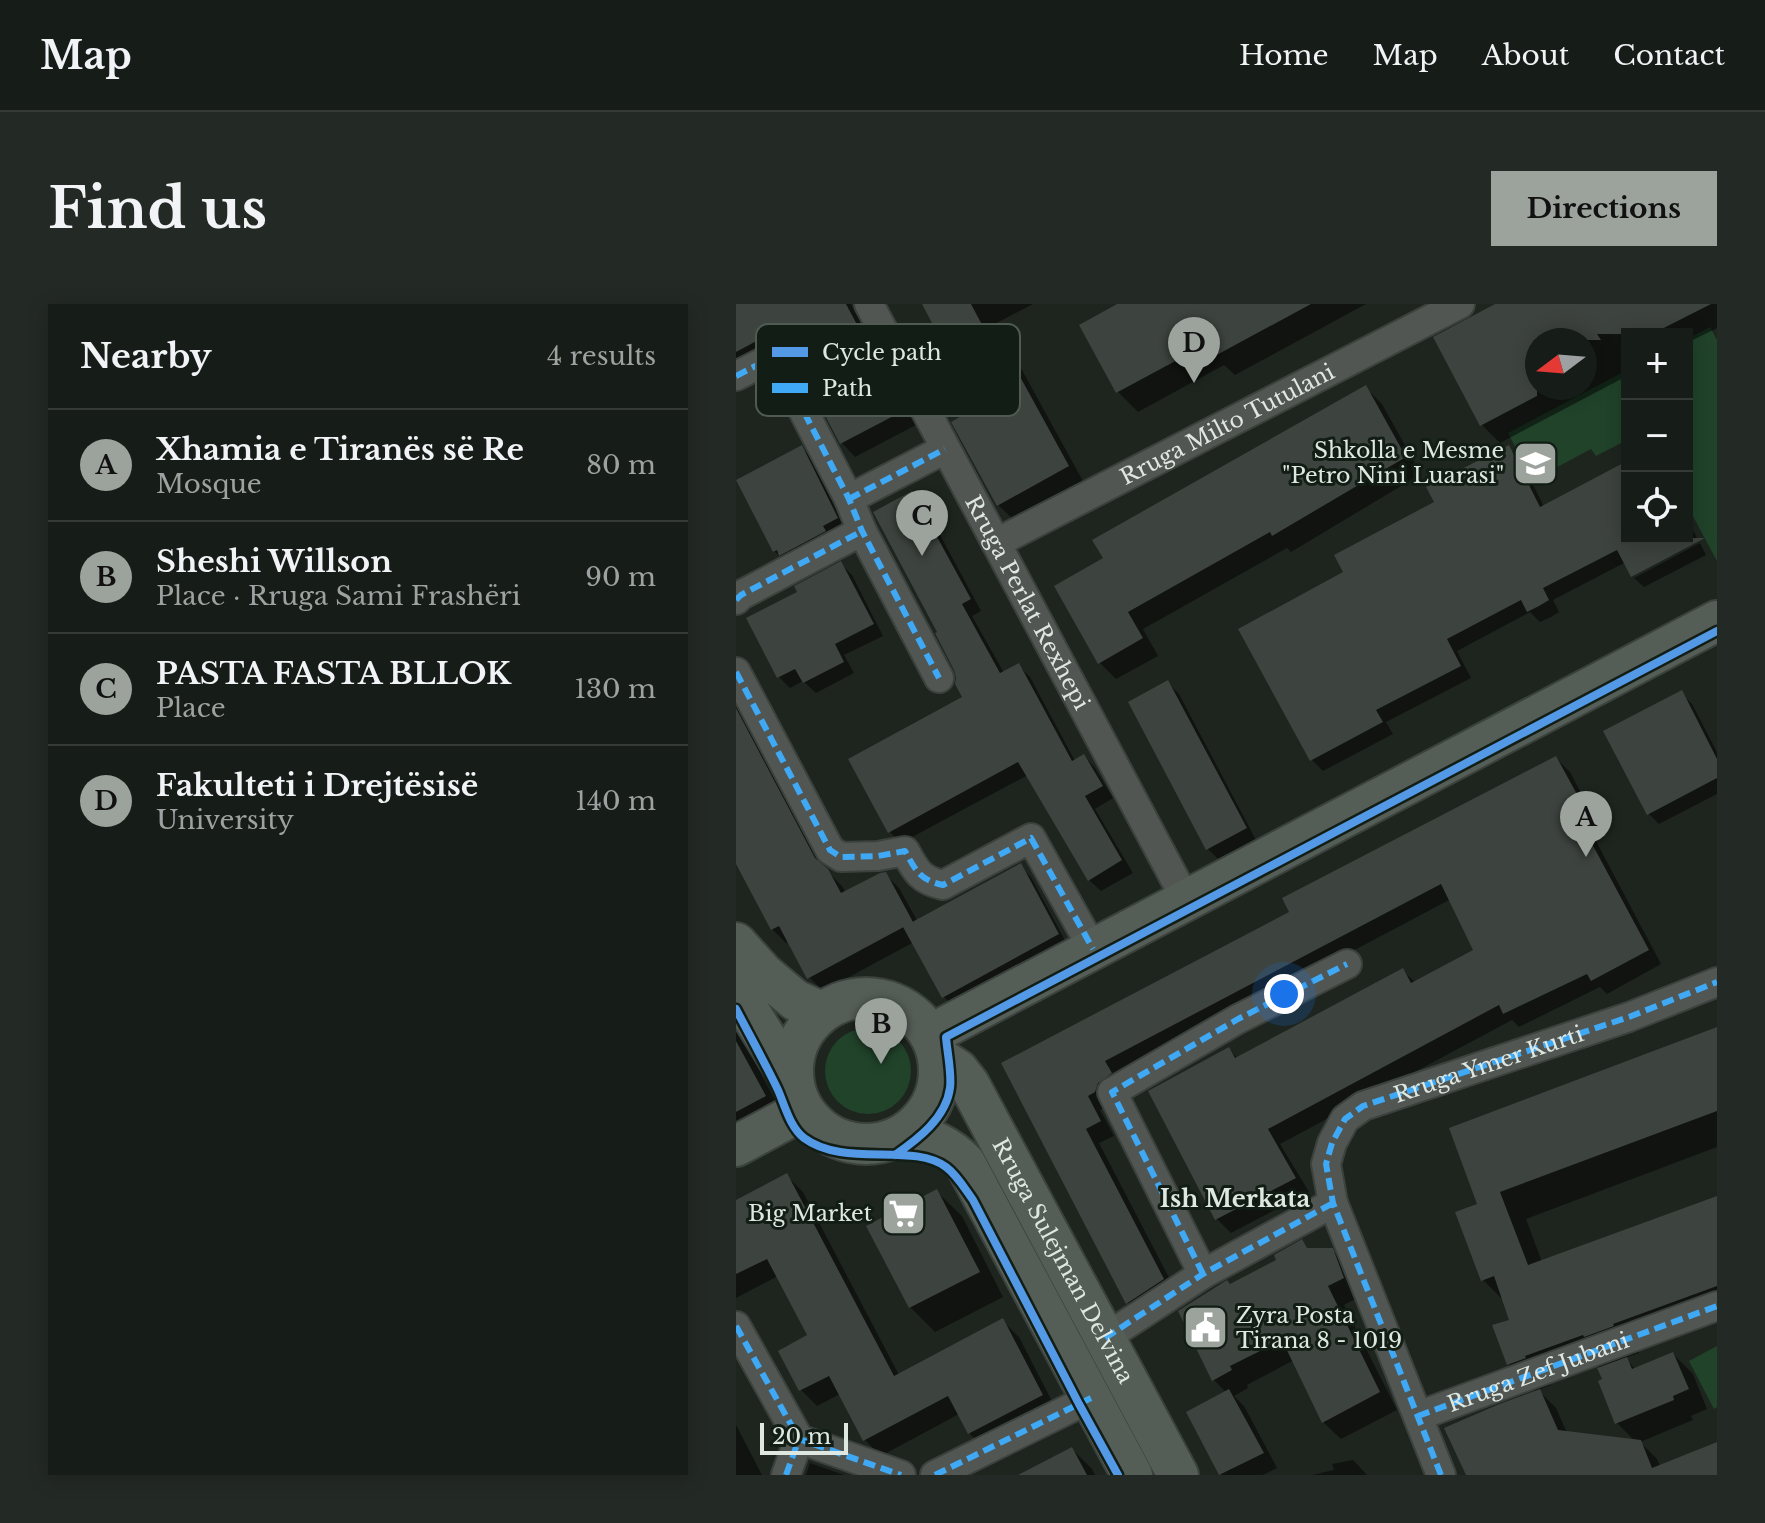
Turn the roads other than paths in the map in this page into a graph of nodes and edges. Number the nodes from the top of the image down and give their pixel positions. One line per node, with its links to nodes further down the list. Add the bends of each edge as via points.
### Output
1 (869, 304): 3 (street, Rruga Perlat Rexhepi)
2 (1460, 304): 11 (street, Rruga Milto Tutulani)
3 (879, 324)
4 (756, 366): 5 (street)
5 (736, 376)
6 (806, 416): 9 (street)
7 (928, 416): 8 (street, Rruga Perlat Rexhepi)
8 (945, 449): 9 (street); 11 (street, Rruga Perlat Rexhepi)
9 (849, 499): 10 (street)
10 (862, 531): 12 (street); 15 (street)
11 (996, 543): 16 (street, Rruga Perlat Rexhepi)
12 (736, 600)
13 (1717, 621): 16 (main road)
14 (736, 672): 18 (street, via 830,850 841,857 905,851 927,881 943,885 1031,838)
15 (939, 678)
16 (1186, 900): 18 (main road)
17 (736, 943): 22 (main road, via 795,1000)
18 (1093, 949): 23 (main road)
19 (1347, 964): 28 (street, via 1112,1092)
20 (1717, 982): 27 (street, Rruga Ymer Kurti, via 1363,1106 1345,1119 1332,1143 1326,1164)
21 (736, 990): 24 (main road)
22 (821, 1012): 23 (main road, via 849,999 880,999 909,1011); 24 (main road, via 803,1032 794,1056)
23 (934, 1046): 25 (main road, via 938,1085 927,1112); 31 (main road, Rruga Sulejman Delvina, via 969,1084)
24 (798, 1096): 25 (main road, via 819,1128 839,1140 863,1145); 26 (main road)
25 (907, 1132): 32 (main road, Rruga Sulejman Delvina, via 940,1143 965,1163)
26 (736, 1146)
27 (1333, 1203): 28 (street); 33 (street, Rruga Ymer Kurti)
28 (1203, 1274): 31 (street)
29 (1717, 1306): 33 (street, Rruga Zef Jubani)
30 (736, 1326): 34 (street)
31 (1105, 1338): 39 (main road, Rruga Sulejman Delvina)
32 (1091, 1398): 37 (street); 38 (main road, Rruga Sulejman Delvina)
33 (1418, 1416): 40 (street, Rruga Zef Jubani)
34 (799, 1439): 35 (street); 36 (street)
35 (786, 1475)
36 (901, 1475)
37 (935, 1475)
38 (1132, 1475)
39 (1178, 1475)
40 (1441, 1475)

